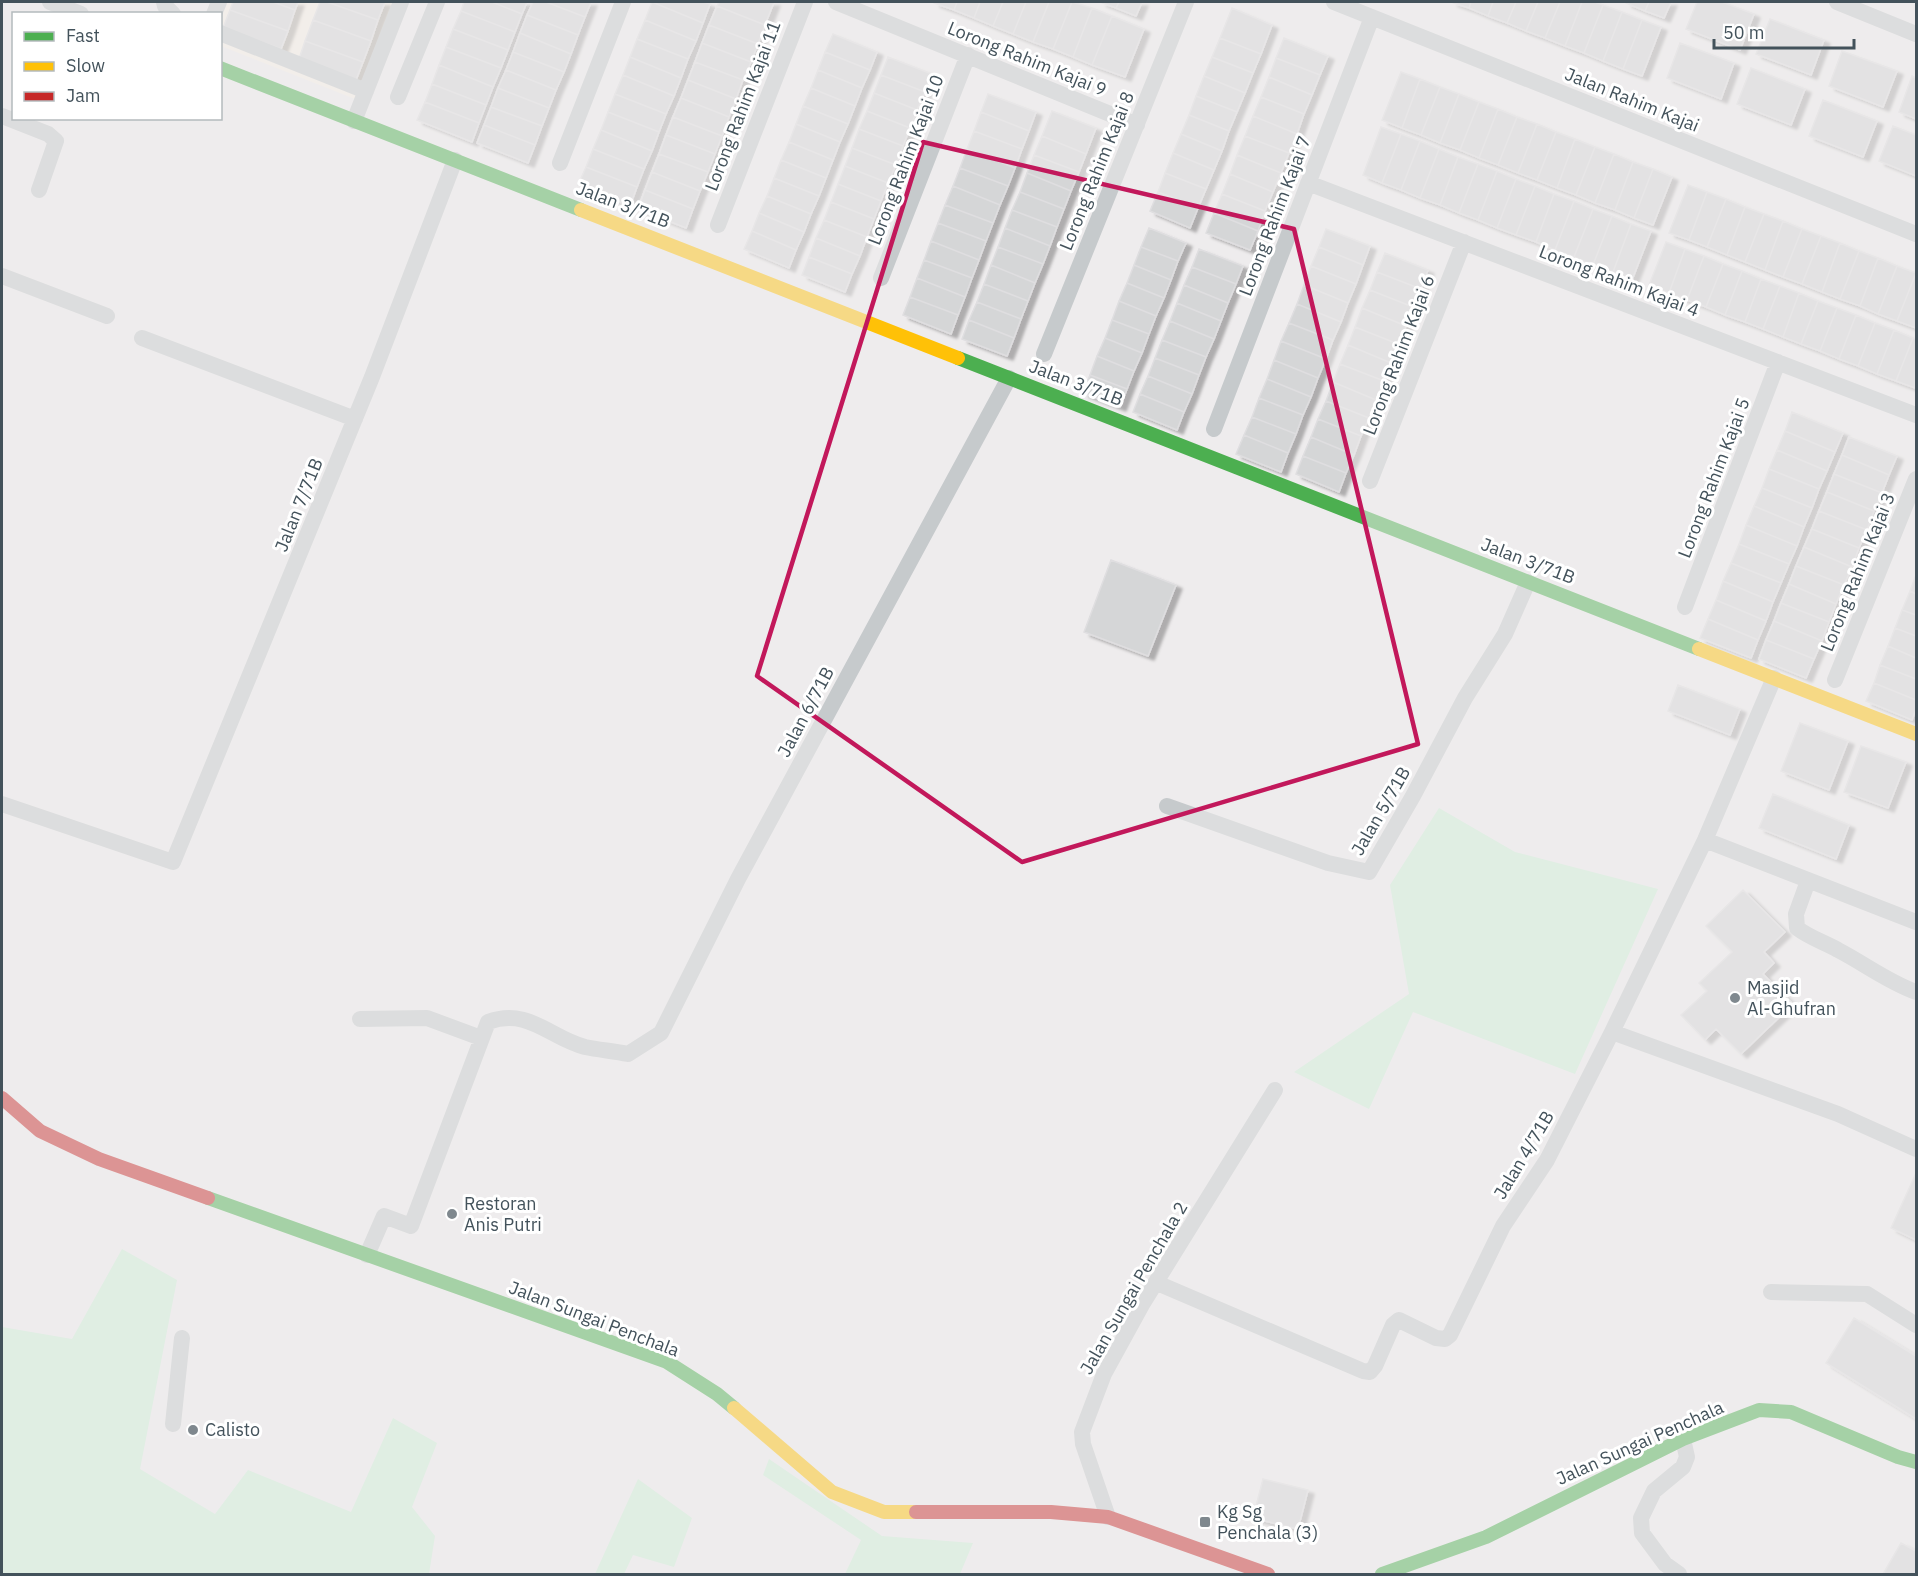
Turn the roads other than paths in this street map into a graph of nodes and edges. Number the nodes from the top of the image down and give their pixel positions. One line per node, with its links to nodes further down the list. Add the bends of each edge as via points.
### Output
1 (50, 2): 10 (street)
2 (401, 2): 16 (street)
3 (437, 2): 17 (street)
4 (623, 2): 22 (street)
5 (805, 2): 25 (street, Lorong Rahim Kajai 11)
6 (836, 2): 14 (street, Lorong Rahim Kajai 9)
7 (1186, 2): 20 (street, Lorong Rahim Kajai 8)
8 (1334, 2): 11 (street, Jalan Rahim Kajai)
9 (1837, 2): 13 (street)
10 (76, 12)
11 (1372, 17): 23 (street, Lorong Rahim Kajai 7); 26 (street, Jalan Rahim Kajai)
12 (222, 34): 16 (street)
13 (1917, 34)
14 (968, 55): 20 (street, Lorong Rahim Kajai 9); 29 (street, Lorong Rahim Kajai 10)
15 (222, 69): 19 (street, Jalan 3/71B)
16 (366, 91): 19 (street)
17 (399, 97)
18 (12, 120): 24 (street, via 56,141)
19 (354, 121): 21 (street, Jalan 3/71B)
20 (1137, 125): 32 (street, Lorong Rahim Kajai 8)
21 (455, 160): 34 (street, Jalan 3/71B); 36 (street, Jalan 7/71B)
22 (560, 163)
23 (1308, 183): 27 (street, Lorong Rahim Kajai 4); 37 (street, Lorong Rahim Kajai 7)
24 (39, 190)
25 (718, 225)
26 (1917, 234)
27 (1464, 242): 33 (street, Lorong Rahim Kajai 4); 39 (street, Lorong Rahim Kajai 6)
28 (2, 276): 30 (street)
29 (881, 279)
30 (107, 316)
31 (142, 338): 36 (street)
32 (1044, 354)
33 (1778, 363): 35 (street, Lorong Rahim Kajai 4); 41 (street, Lorong Rahim Kajai 5)
34 (1009, 378): 40 (street, Jalan 3/71B); 53 (street, Jalan 6/71B, via 738,879 661,1033 628,1054 584,1047 526,1020 502,1017 488,1022)
35 (1917, 416)
36 (355, 418): 45 (street, Jalan 7/71B, via 173,862)
37 (1214, 429)
38 (1917, 479): 43 (street, Lorong Rahim Kajai 3)
39 (1370, 481)
40 (1528, 582): 42 (street, Jalan 3/71B); 46 (street, Jalan 5/71B, via 1505,634 1369,872 1328,863)
41 (1686, 607)
42 (1774, 678): 44 (street, Jalan 3/71B); 47 (street, Jalan 4/71B)
43 (1834, 680)
44 (1917, 734)
45 (2, 804)
46 (1167, 806)
47 (1705, 840): 48 (street); 52 (street, Jalan 4/71B)
48 (1808, 881): 49 (street); 50 (street, via 1796,914 1797,928)
49 (1917, 922)
50 (1917, 992)
51 (360, 1019): 53 (street, via 427,1018)
52 (1612, 1032): 56 (street, via 1838,1114); 58 (street, Jalan 4/71B, via 1547,1160 1503,1226 1445,1339 1399,1320 1393,1325 1375,1366 1370,1372 1363,1371)
53 (481, 1038): 57 (street, via 411,1226 384,1216)
54 (1275, 1090): 58 (street, Jalan Sungai Penchala 2)
55 (2, 1098): 57 (street, Jalan Sungai Penchala, via 40,1131 99,1159)
56 (1917, 1149)
57 (368, 1255): 65 (street, Jalan Sungai Penchala, via 667,1362 717,1394 832,1492 884,1512 1051,1512)
58 (1157, 1283): 65 (street, Jalan Sungai Penchala 2, via 1104,1374 1082,1432)
59 (1771, 1292): 60 (street, via 1866,1294)
60 (1917, 1325)
61 (182, 1338): 62 (street)
62 (173, 1424)
63 (1683, 1439): 64 (street, Jalan Sungai Penchala, via 1760,1410 1791,1412 1898,1457); 67 (street, Jalan Sungai Penchala, via 1486,1537); 68 (street, via 1687,1457 1683,1467 1654,1491 1641,1518 1642,1533 1665,1564)
64 (1917, 1461)
65 (1108, 1517): 66 (street, Jalan Sungai Penchala)
66 (1268, 1575)
67 (1382, 1575)
68 (1679, 1575)

